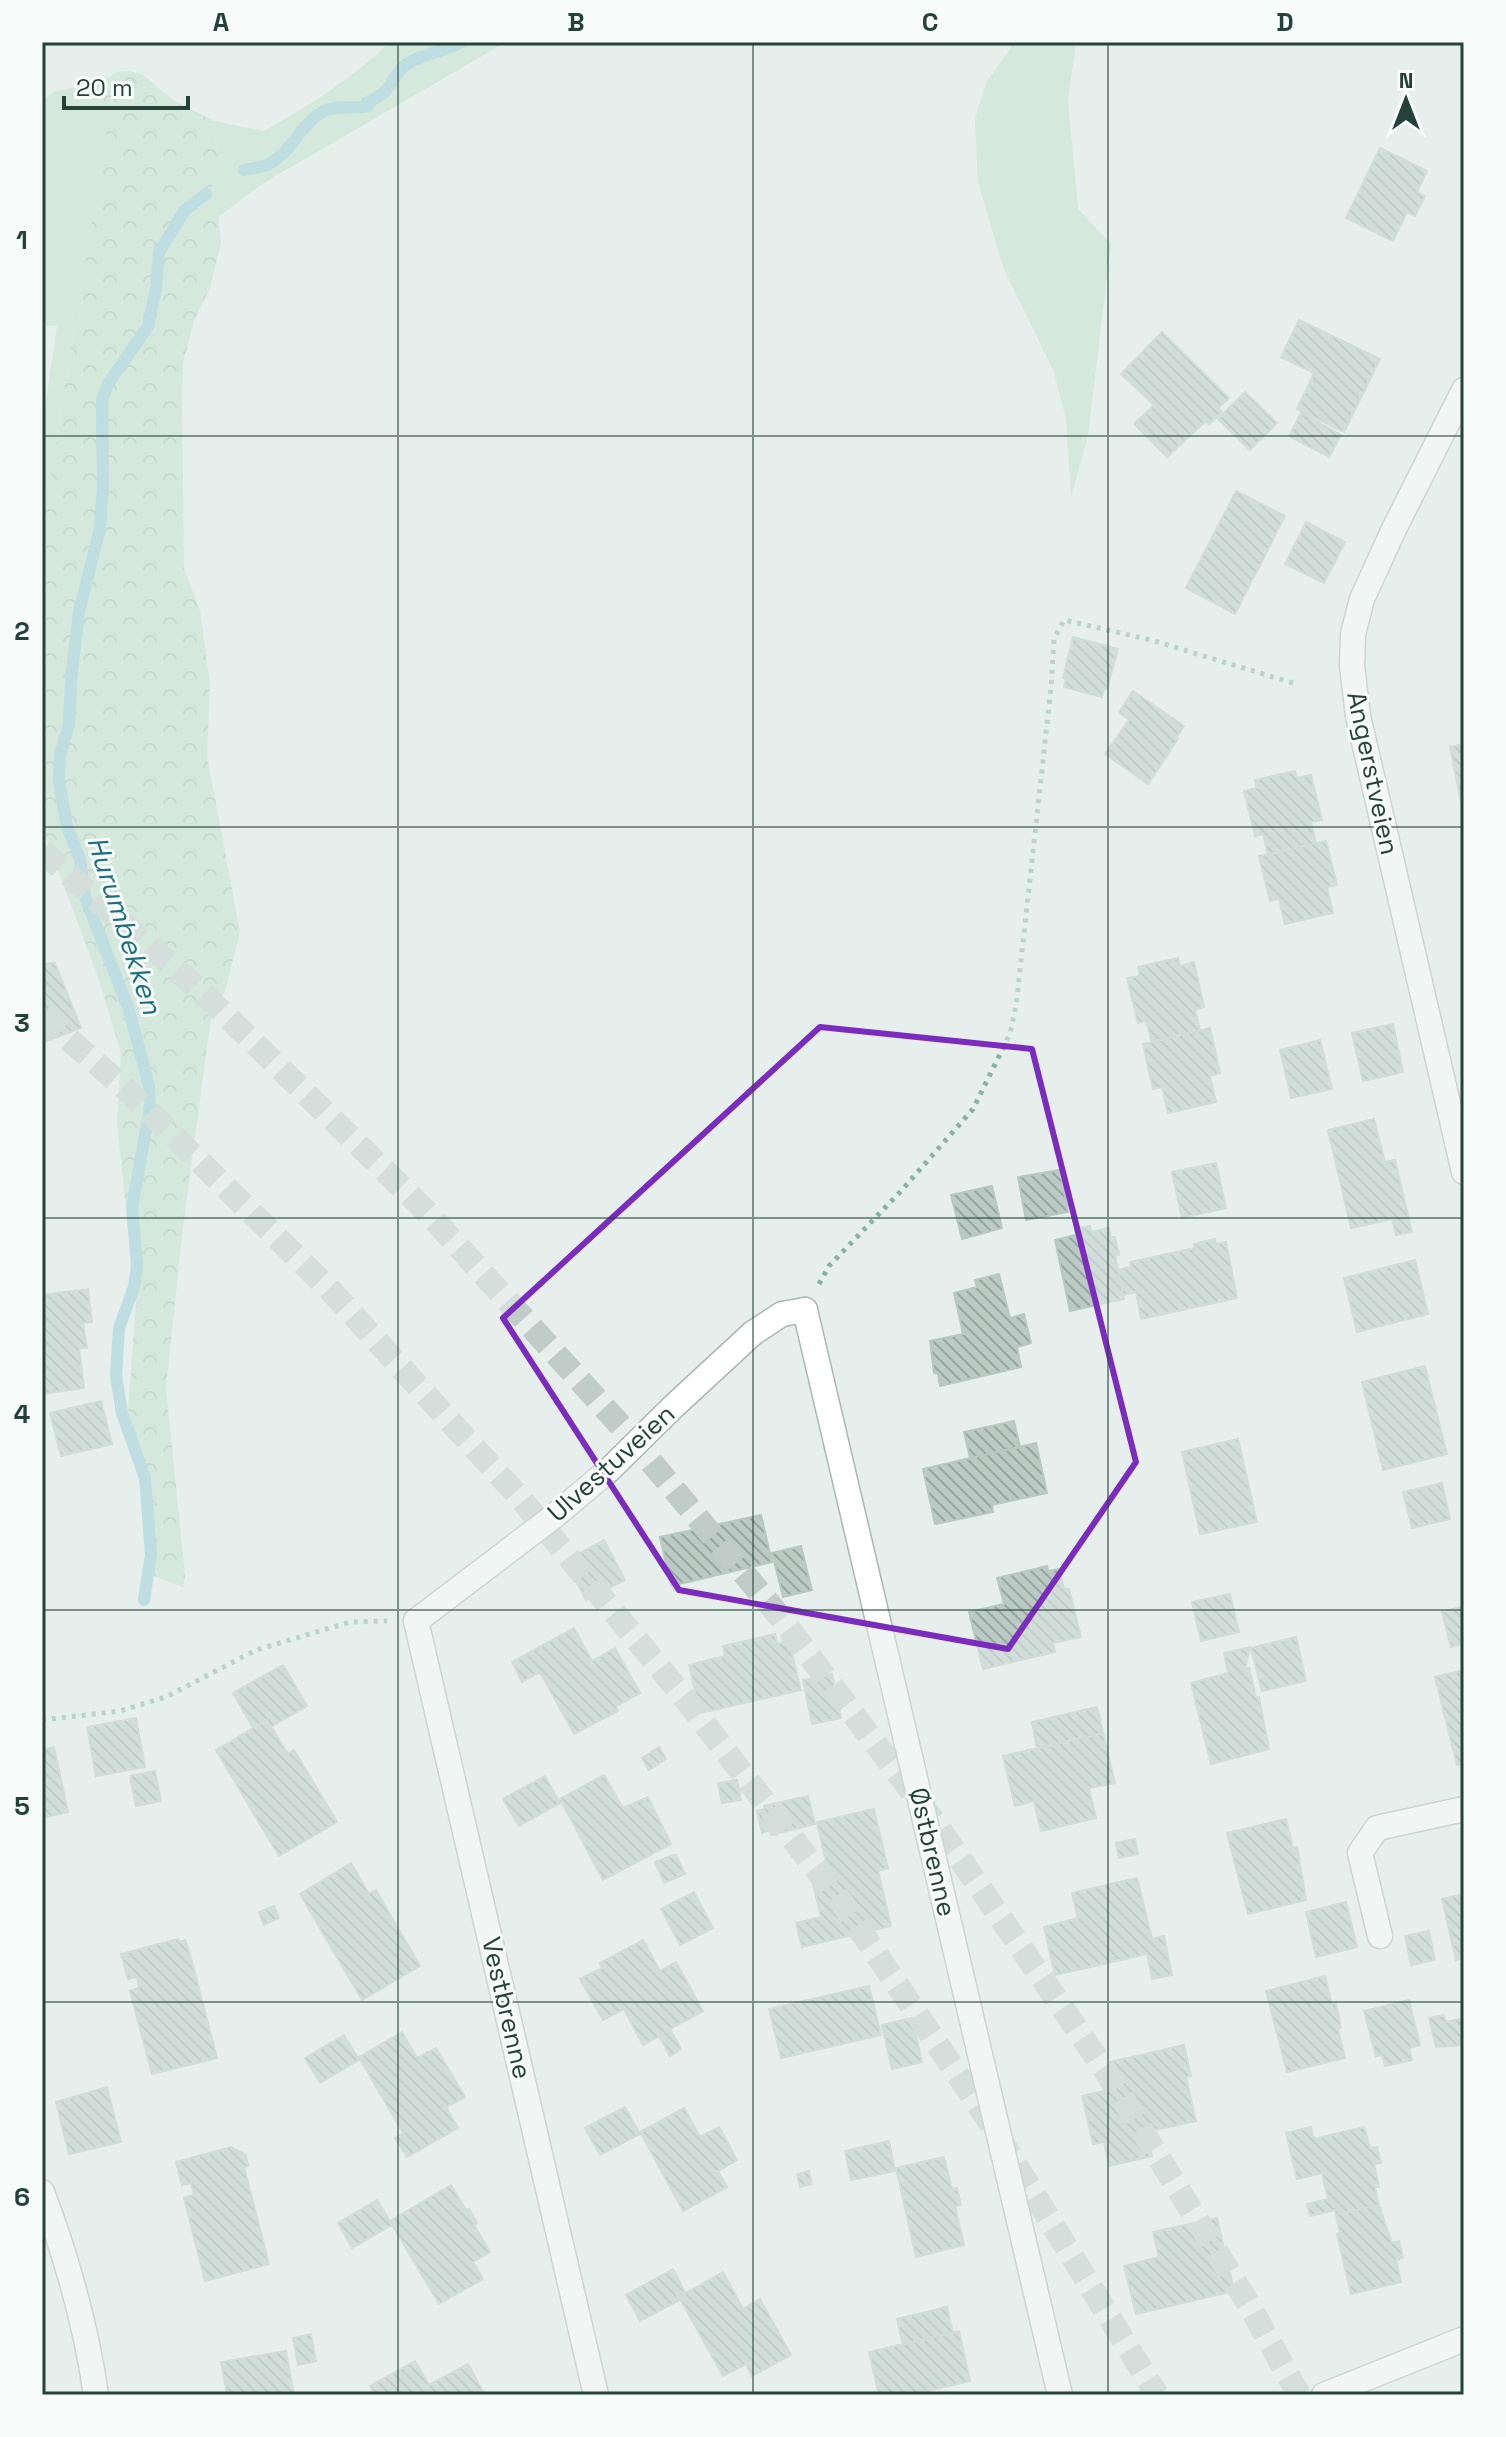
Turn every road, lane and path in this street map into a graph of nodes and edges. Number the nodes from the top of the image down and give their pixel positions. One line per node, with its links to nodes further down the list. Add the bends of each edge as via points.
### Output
1 (1464, 390): 3 (street, Angerstveien, via 1362,599 1352,666 1361,731)
2 (1293, 683): 4 (path, via 1064,620 1054,639 1010,1034 973,1109 829,1266)
3 (1464, 1172)
4 (805, 1310): 5 (street, Ulvestuveien, via 782,1314 753,1333 609,1470); 13 (street, Østbrenne)
5 (416, 1621): 6 (path, via 350,1622 256,1650 166,1697 120,1711); 12 (street, Vestbrenne)
6 (42, 1720)
7 (1464, 1809): 8 (street, via 1377,1828 1360,1853)
8 (1380, 1936)
9 (42, 2192): 11 (street, via 65,2255)
10 (1464, 2339): 14 (street)
11 (96, 2395)
12 (596, 2395)
13 (1060, 2395)
14 (1324, 2395)

